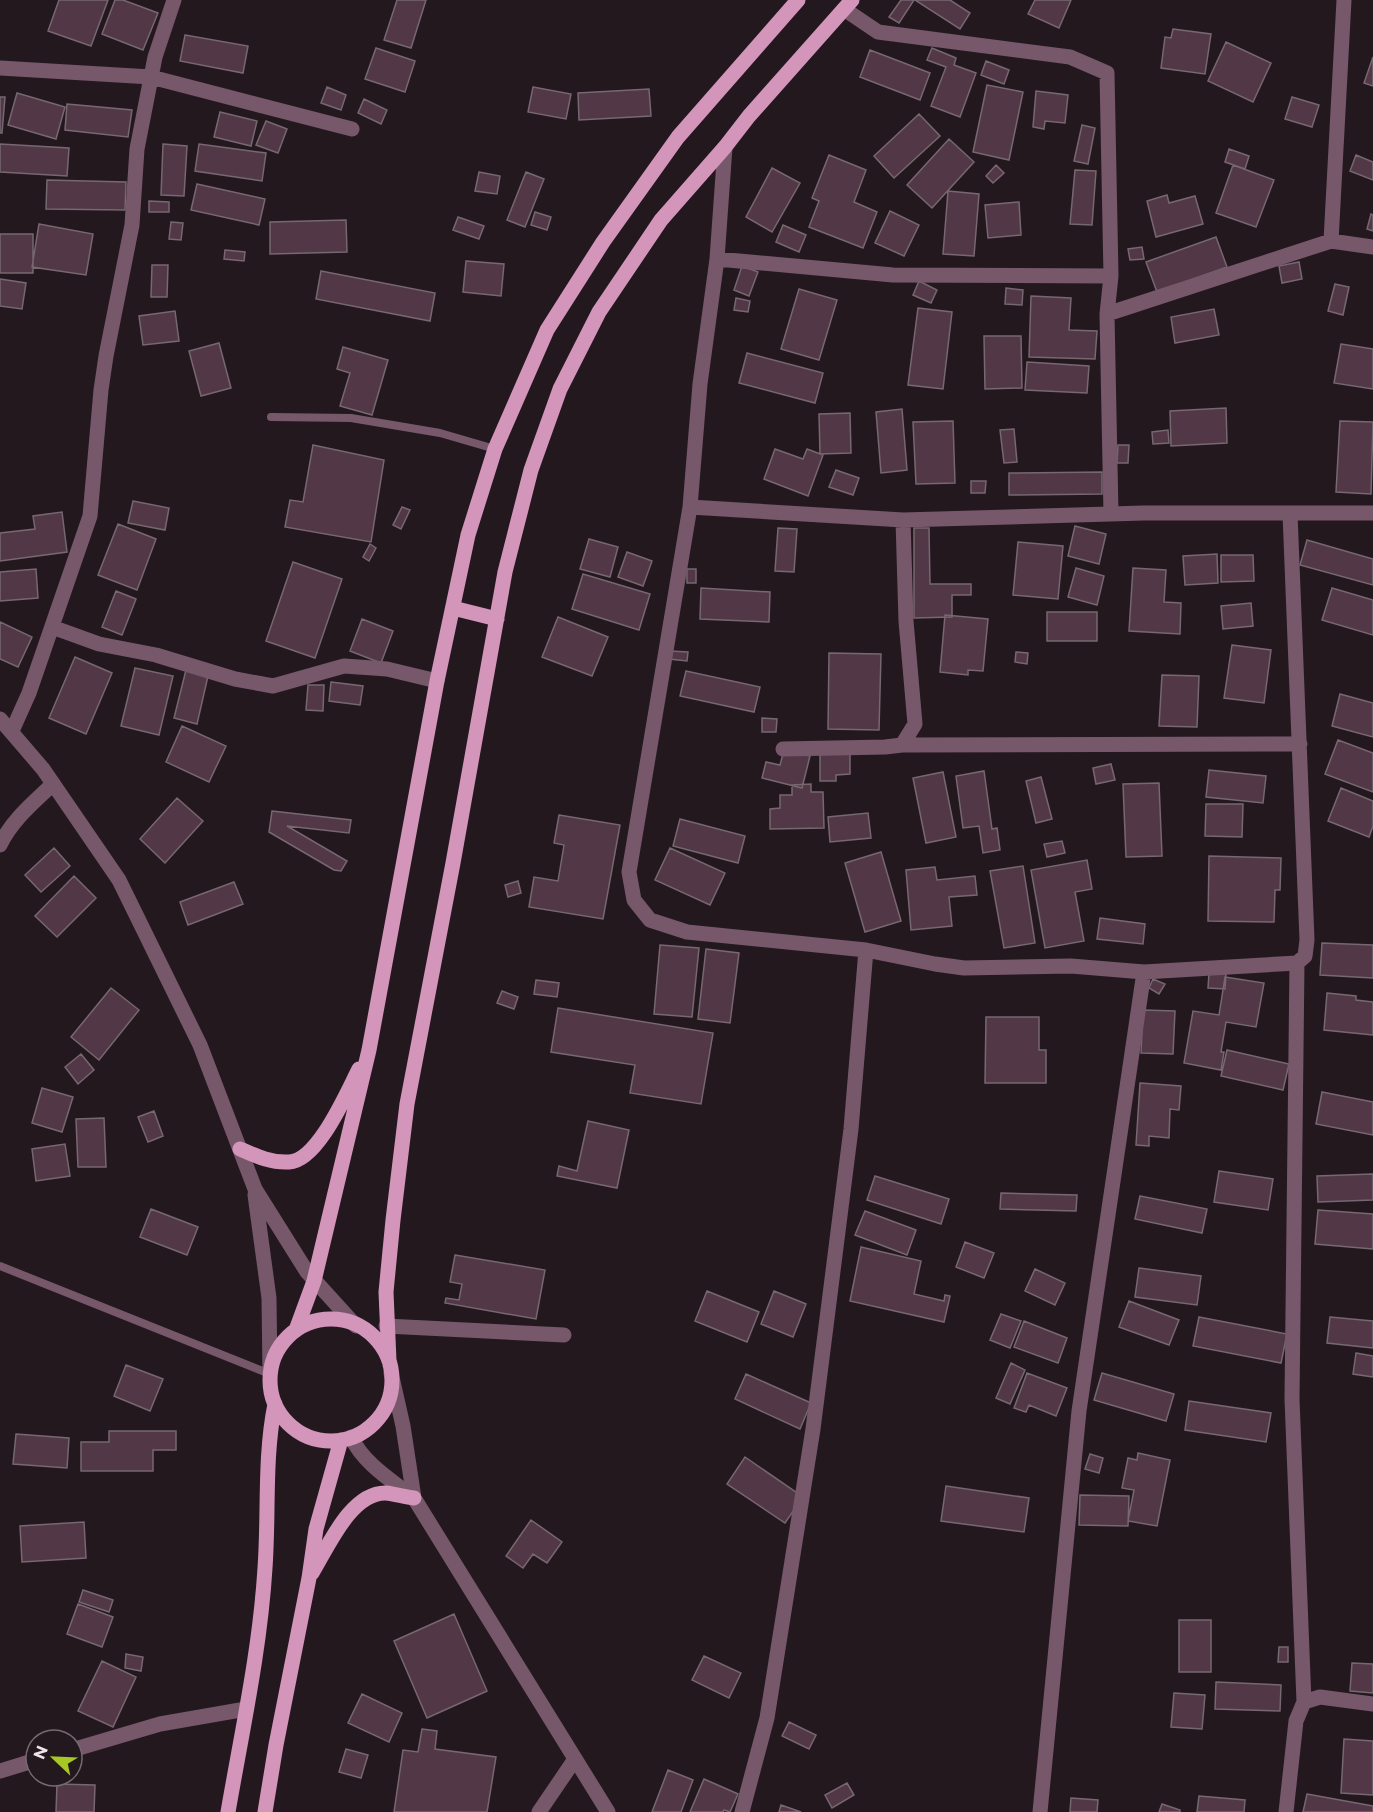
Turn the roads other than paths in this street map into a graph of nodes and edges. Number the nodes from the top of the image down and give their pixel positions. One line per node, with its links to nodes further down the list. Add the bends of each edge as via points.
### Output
1 (174, 0): 6 (street)
2 (798, 0): 15 (main road, via 678,137 603,242 547,330)
3 (1344, 0): 9 (street)
4 (848, 5): 8 (main road); 12 (street, via 878,32 1070,57 1107,73)
5 (0, 68): 6 (street)
6 (151, 77): 7 (street); 23 (street, via 137,149 132,225 102,378 90,516)
7 (352, 129)
8 (725, 147): 11 (street); 22 (main road, via 661,220 599,312 560,389 531,470)
9 (1331, 241): 10 (street); 13 (street)
10 (1373, 247)
11 (717, 259): 12 (street, via 892,275); 16 (street, via 700,384)
12 (1111, 276): 13 (street)
13 (1107, 314): 18 (street)
14 (272, 417): 15 (lane, via 351,418 440,433)
15 (495, 449): 21 (main road, via 468,535)
16 (690, 507): 20 (street); 32 (street, via 629,872 634,900 650,920 687,932)
17 (1373, 513): 19 (street)
18 (1111, 514): 19 (street); 20 (street)
19 (1290, 514): 27 (street)
20 (903, 520): 28 (street, via 915,723)
21 (453, 608): 22 (main road); 24 (main road)
22 (497, 619): 41 (main road, via 407,1104 393,1220)
23 (52, 627): 24 (street, via 99,644 273,686 344,666 387,669); 26 (street)
24 (437, 681): 35 (main road)
25 (0, 719): 26 (street)
26 (12, 731): 30 (street)
27 (1300, 744): 28 (street); 33 (street, via 1307,940 1305,956)
28 (902, 745): 29 (street)
29 (783, 749)
30 (53, 784): 31 (street, via 18,817); 36 (street, via 118,880 200,1045)
31 (0, 845)
32 (866, 950): 34 (street, via 964,968 1071,966); 61 (street, via 851,1129 813,1429 767,1718)
33 (1297, 963): 34 (street); 50 (street, via 1292,1399)
34 (1144, 972): 62 (street, via 1079,1411)
35 (369, 1050): 36 (main road, via 309,1153 291,1162 270,1161); 39 (main road)
36 (240, 1149): 37 (street)
37 (255, 1189): 39 (street); 45 (street, via 269,1298)
38 (0, 1266): 45 (lane)
39 (314, 1281): 40 (street); 42 (main road)
40 (356, 1326): 42 (main road, via 339,1319 324,1319); 44 (main road, via 369,1332 381,1345)
41 (386, 1326): 43 (street); 44 (main road)
42 (296, 1330): 45 (main road, via 281,1345)
43 (564, 1335)
44 (390, 1367): 47 (main road, via 391,1389 379,1417); 48 (street)
45 (270, 1374): 46 (main road)
46 (276, 1404): 47 (main road, via 297,1431 321,1440); 52 (main road, via 270,1431 265,1569)
47 (346, 1438): 48 (street); 49 (main road, via 316,1529)
48 (414, 1498): 49 (main road, via 385,1493 369,1497 347,1516); 54 (street)
49 (309, 1578): 58 (main road)
50 (1304, 1702): 51 (street, via 1320,1697); 63 (street, via 1296,1721)
51 (1373, 1704)
52 (246, 1709): 53 (street, via 160,1724); 57 (main road)
53 (84, 1746)
54 (575, 1759): 59 (street); 60 (street)
55 (24, 1764): 56 (street)
56 (0, 1771)
57 (228, 1812)
58 (265, 1812)
59 (539, 1812)
60 (608, 1812)
61 (742, 1812)
62 (1040, 1812)
63 (1286, 1812)

